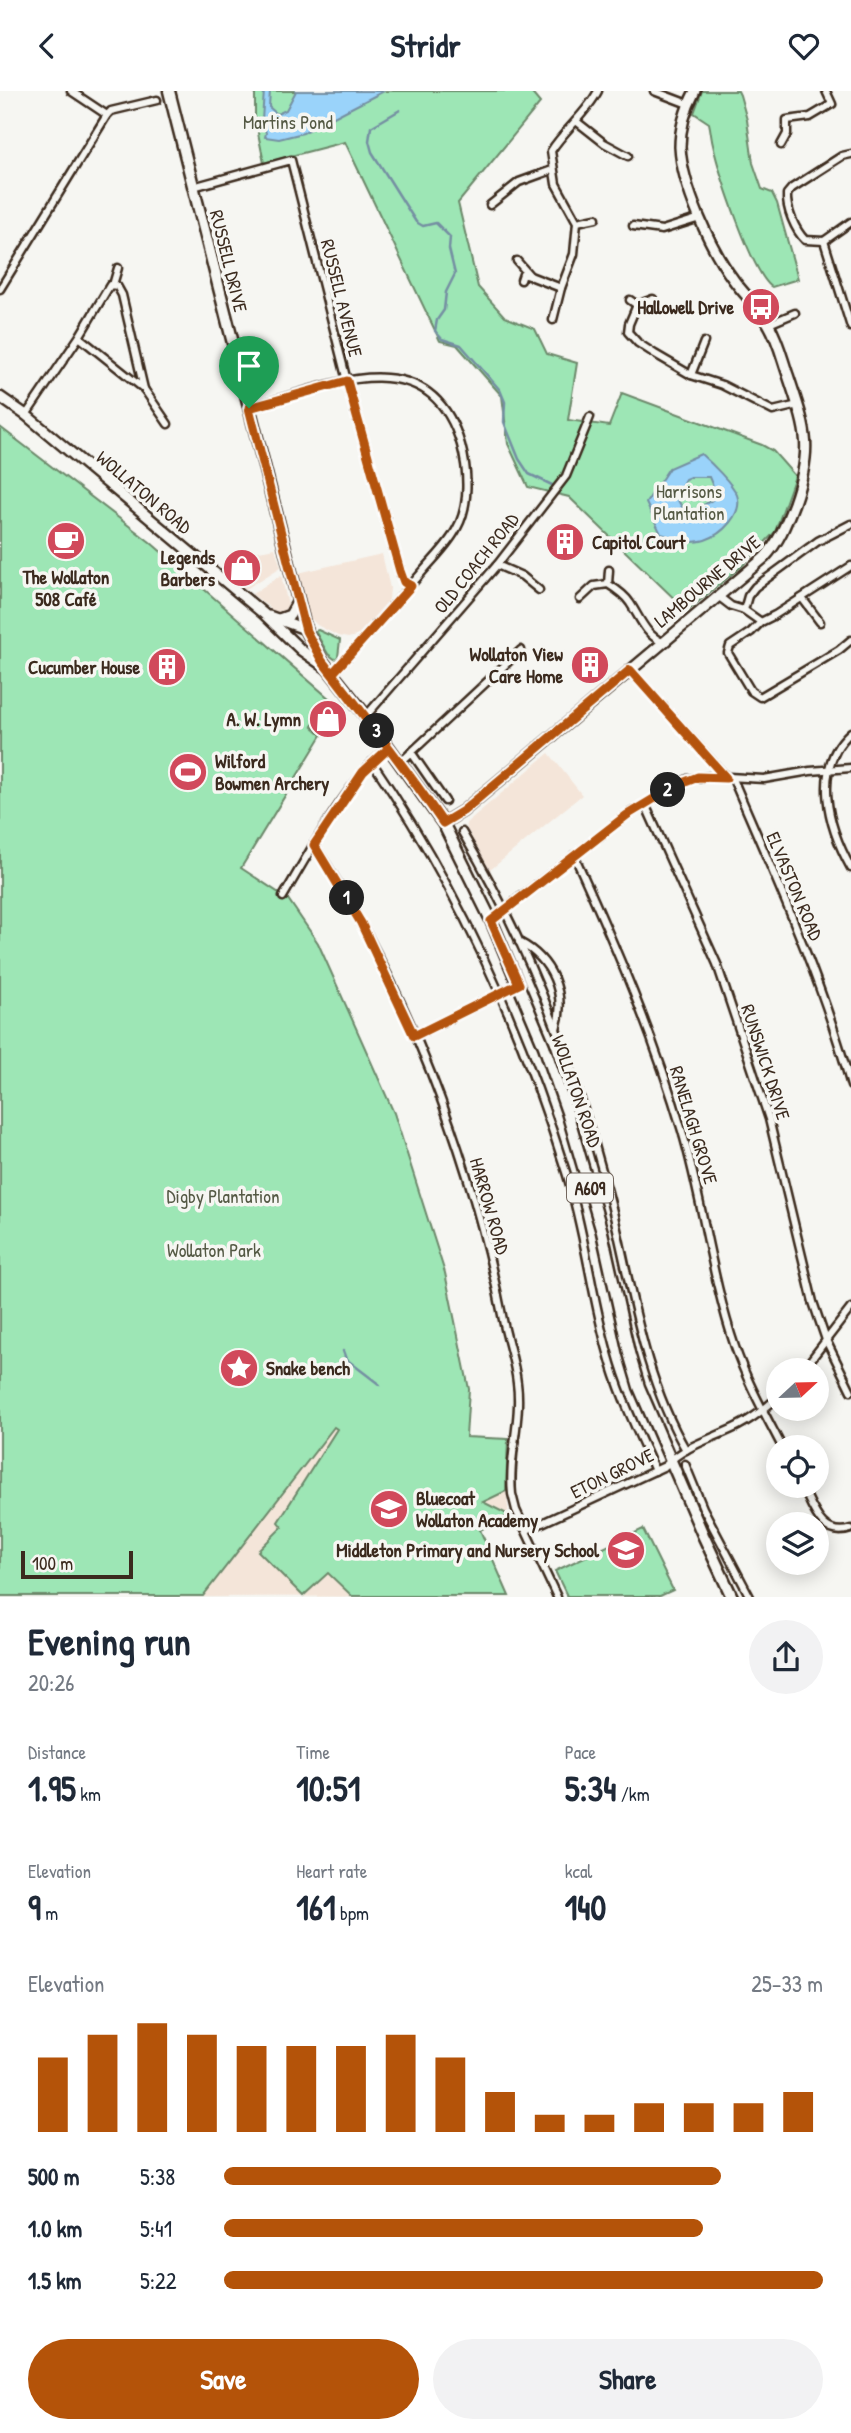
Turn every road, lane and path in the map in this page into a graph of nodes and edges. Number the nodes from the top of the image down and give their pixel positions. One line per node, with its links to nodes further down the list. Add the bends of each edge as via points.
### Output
1 (71, 91): 11 (street)
2 (169, 91): 17 (main road, RUSSELL DRIVE / A609)
3 (598, 91): 12 (street)
4 (654, 91): 9 (street)
5 (695, 91): 9 (street, LAMBOURNE DRIVE)
6 (826, 91): 10 (street)
7 (157, 100): 11 (street)
8 (841, 101): 10 (street)
9 (688, 104): 20 (street, LAMBOURNE DRIVE, via 680,146)
10 (832, 104): 13 (street, via 810,117 787,120)
11 (107, 115): 31 (street)
12 (576, 121): 15 (street); 16 (street, via 551,151)
13 (781, 145)
14 (851, 154): 24 (street, via 787,194 799,233 805,240)
15 (622, 156)
16 (552, 170): 18 (street, via 519,183); 21 (street)
17 (192, 187): 46 (street, RUSSELL AVENUE, via 291,160); 50 (main road, RUSSELL DRIVE / A609)
18 (489, 205)
19 (596, 218): 21 (street)
20 (700, 218): 23 (street, via 662,230); 37 (street, LAMBOURNE DRIVE, via 733,280)
21 (577, 222): 30 (street, via 575,254)
22 (851, 222): 24 (street)
23 (633, 226)
24 (824, 241): 38 (street)
25 (517, 261): 27 (street)
26 (117, 268): 29 (street)
27 (530, 276): 28 (street, via 523,274); 30 (street)
28 (520, 280)
29 (113, 285): 41 (street, via 106,288); 47 (street, via 122,295)
30 (561, 288): 36 (street, via 554,317)
31 (0, 289)
32 (653, 299): 34 (street)
33 (630, 300): 34 (street)
34 (637, 305): 39 (street)
35 (795, 313): 37 (street)
36 (563, 316)
37 (769, 324): 49 (street, LAMBOURNE DRIVE)
38 (851, 327)
39 (628, 332): 40 (street); 43 (street)
40 (620, 335)
41 (79, 337): 47 (street); 51 (street)
42 (704, 342): 45 (street)
43 (654, 354): 44 (street); 45 (street)
44 (648, 362)
45 (691, 375): 49 (street, via 722,384 773,411)
46 (347, 381): 50 (street); 60 (street, RUSSELL AVENUE, via 400,571); 60 (street, via 376,376 405,379 432,394 452,419 463,460 464,509 450,540)
47 (144, 389): 53 (street)
48 (0, 397): 51 (street, WOLLATON ROAD)
49 (798, 405): 63 (street, LAMBOURNE DRIVE, via 806,461 782,534 764,558)
50 (249, 408): 66 (main road, RUSSELL DRIVE / A609)
51 (26, 415): 68 (street, WOLLATON ROAD)
52 (590, 418): 55 (street, OLD COACH ROAD, via 566,476)
53 (168, 424)
54 (851, 524): 67 (street, via 818,541 754,587)
55 (497, 565): 58 (street); 79 (street, OLD COACH ROAD)
56 (851, 566): 64 (street)
57 (609, 570): 59 (street)
58 (532, 584): 61 (street); 62 (street)
59 (608, 584): 65 (street, via 594,586); 75 (street, via 629,601 645,627)
60 (411, 586): 78 (street)
61 (539, 590)
62 (529, 593)
63 (718, 596): 67 (street); 75 (street, LAMBOURNE DRIVE)
64 (802, 598): 70 (street); 71 (street)
65 (580, 599)
66 (298, 601): 69 (street, via 290,615); 72 (main road, WOLLATON ROAD / A609)
67 (744, 610): 70 (street)
68 (264, 614): 69 (street, WOLLATON ROAD); 74 (street, WOLLATON ROAD)
69 (277, 620): 72 (street, WOLLATON ROAD)
70 (761, 622): 73 (street, via 728,649 751,691 760,697)
71 (820, 622)
72 (305, 630): 74 (street, via 303,637); 78 (main road, WOLLATON ROAD / A609)
73 (851, 640)
74 (292, 641): 78 (street, WOLLATON ROAD)
75 (662, 642): 77 (street, LAMBOURNE DRIVE)
76 (521, 650): 82 (street)
77 (630, 670): 87 (street, ELVASTON ROAD); 90 (street, LAMBOURNE DRIVE)
78 (331, 672): 79 (main road, WOLLATON ROAD / A609)
79 (366, 716): 81 (main road, WOLLATON ROAD / A609)
80 (851, 733): 86 (street, via 840,742)
81 (389, 748): 83 (street); 84 (main road, WOLLATON ROAD / A609)
82 (411, 752): 84 (street); 88 (street)
83 (372, 762): 92 (street); 100 (street, WOLLATON ROAD, via 440,869)
84 (400, 763): 90 (main road, WOLLATON ROAD / A609)
85 (851, 768): 86 (street)
86 (828, 769): 87 (street, via 764,779); 94 (street, via 826,793)
87 (729, 778): 89 (street, via 688,779); 103 (street, ELVASTON ROAD, via 793,918)
88 (445, 801)
89 (645, 804): 93 (street); 105 (street, RUNSWICK DRIVE, via 717,964 769,1119)
90 (443, 823): 97 (main road, WOLLATON ROAD / A609)
91 (462, 832): 96 (street, WOLLATON ROAD)
92 (314, 845): 95 (street); 102 (street, HARROW ROAD, via 361,923)
93 (574, 855): 96 (street); 109 (street, RANELAGH GROVE, via 642,1012 682,1131 735,1347)
94 (851, 868)
95 (284, 897)
96 (505, 911): 97 (street); 98 (street, WOLLATON ROAD)
97 (491, 921): 99 (main road, WOLLATON ROAD / A609)
98 (519, 942): 101 (street, WOLLATON ROAD); 101 (street, via 542,960 555,981 560,1005)
99 (519, 984): 100 (street); 112 (main road, WOLLATON ROAD / A609, via 586,1174 636,1380)
100 (499, 995): 102 (street); 114 (street, WOLLATON ROAD, via 566,1170 608,1354)
101 (556, 1030): 111 (street, WOLLATON ROAD, via 606,1187 650,1367)
102 (414, 1036): 117 (street, HARROW ROAD, via 454,1140 499,1294 517,1382 512,1494)
103 (851, 1086)
104 (851, 1308): 105 (street)
105 (826, 1340): 106 (street); 107 (street, RUNSWICK DRIVE)
106 (812, 1358)
107 (851, 1391)
108 (766, 1407): 109 (street, ETON GROVE)
109 (763, 1410): 110 (street, RANELAGH GROVE); 111 (street, ETON GROVE)
110 (776, 1435)
111 (686, 1451): 112 (street, ETON GROVE)
112 (670, 1460): 114 (street, ETON GROVE); 119 (main road, WOLLATON ROAD / A609)
113 (685, 1464): 120 (street)
114 (654, 1471): 117 (street, ETON GROVE)
115 (808, 1498): 116 (street, via 821,1524 842,1532)
116 (851, 1529)
117 (527, 1530): 118 (street, HARROW ROAD)
118 (557, 1597)
119 (733, 1597)
120 (750, 1597)

